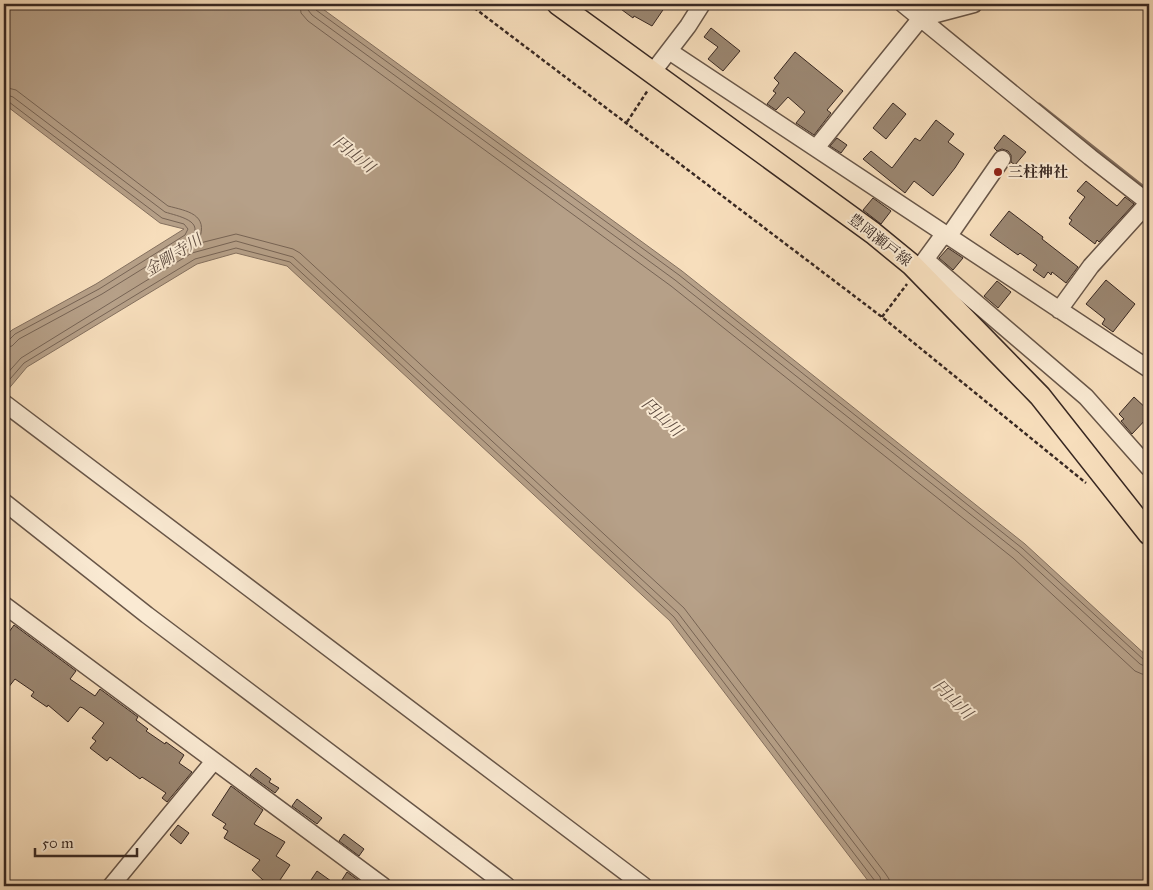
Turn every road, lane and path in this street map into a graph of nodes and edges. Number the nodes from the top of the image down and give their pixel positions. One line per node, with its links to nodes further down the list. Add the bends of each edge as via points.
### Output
1 (469, 4): 7 (path)
2 (479, 4): 7 (path)
3 (558, 4): 10 (main road, 豊岡瀬戸線)
4 (702, 4): 9 (street)
5 (903, 4): 8 (street)
6 (974, 4): 8 (street)
7 (476, 9): 11 (path)
8 (921, 18): 12 (street); 14 (street)
9 (669, 52): 10 (street); 12 (street)
10 (655, 75): 11 (path); 16 (main road, 豊岡瀬戸線)
11 (627, 122): 18 (path)
12 (816, 148): 15 (street)
13 (1002, 159): 15 (street)
14 (1149, 203): 17 (street, via 1091,266)
15 (946, 235): 16 (street); 17 (street)
16 (922, 265): 18 (path); 21 (street, via 1086,397); 24 (main road, 豊岡瀬戸線, via 1040,396)
17 (1059, 310): 19 (street)
18 (882, 317): 22 (path)
19 (1149, 369)
20 (4, 403): 30 (street)
21 (1149, 468)
22 (1089, 486)
23 (4, 502): 29 (street, via 147,615)
24 (1149, 534)
25 (4, 605): 26 (street)
26 (214, 761): 27 (street); 28 (street)
27 (111, 886)
28 (383, 886)
29 (507, 886)
30 (644, 886)

